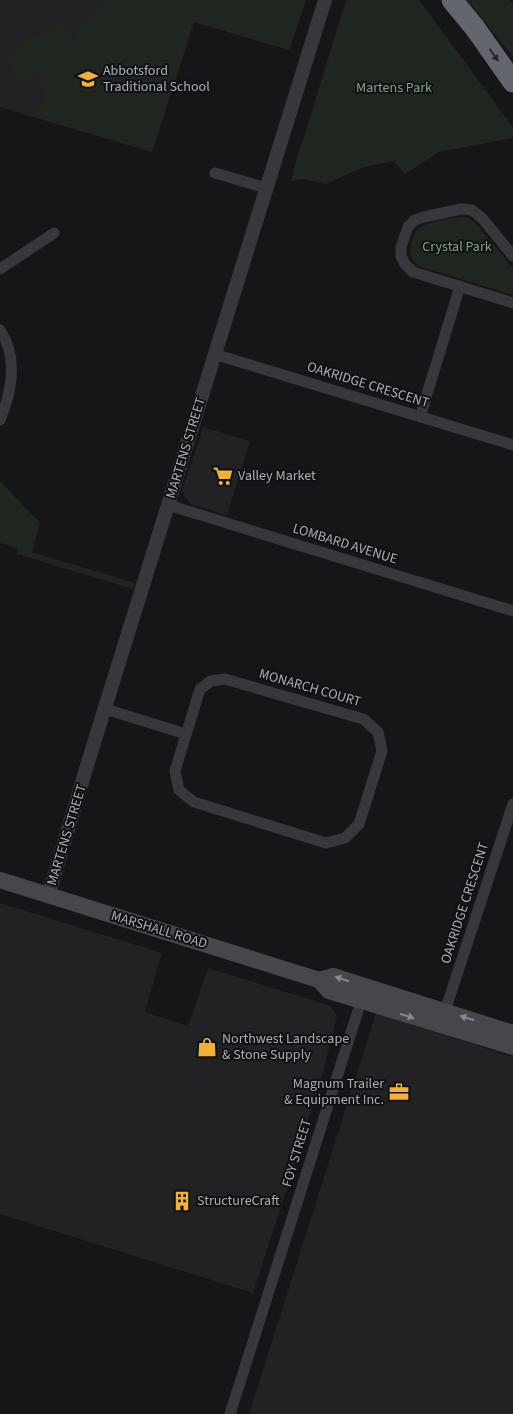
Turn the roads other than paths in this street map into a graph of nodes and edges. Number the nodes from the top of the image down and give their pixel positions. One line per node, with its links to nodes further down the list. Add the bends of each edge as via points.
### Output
1 (325, 0): 5 (street, MARTENS STREET)
2 (452, 0): 3 (highway, one-way to 3)
3 (513, 82)
4 (215, 173): 5 (street)
5 (266, 188): 12 (street, MARTENS STREET)
6 (54, 234): 8 (street)
7 (513, 256): 9 (street, via 472,210 461,209 416,220 408,227 401,247 405,264 413,272)
8 (0, 269)
9 (460, 286): 10 (street); 13 (street)
10 (513, 303)
11 (0, 330): 14 (street, via 10,356 12,381)
12 (214, 354): 13 (street, OAKRIDGE CRESCENT); 16 (street, MARTENS STREET)
13 (420, 417): 15 (street, OAKRIDGE CRESCENT)
14 (0, 420)
15 (513, 445)
16 (168, 506): 17 (street, LOMBARD AVENUE); 18 (street, MARTENS STREET)
17 (513, 610)
18 (105, 709): 19 (street); 22 (street, MARTENS STREET)
19 (186, 734): 19 (street, MONARCH COURT, via 175,771 179,790 194,802 326,843 345,838 359,824 382,752 378,732 363,719 225,679 211,681 200,689)
20 (513, 804): 24 (street, OAKRIDGE CRESCENT)
21 (0, 880): 22 (main road, MARSHALL ROAD)
22 (48, 896): 23 (main road, MARSHALL ROAD, via 319,980 333,976)
23 (363, 994): 24 (main road, MARSHALL ROAD); 26 (main road, MARSHALL ROAD, one-way to 26); 27 (street, FOY STREET)
24 (445, 1012): 25 (main road, MARSHALL ROAD, one-way to 24)
25 (513, 1033)
26 (513, 1047)
27 (230, 1414)

